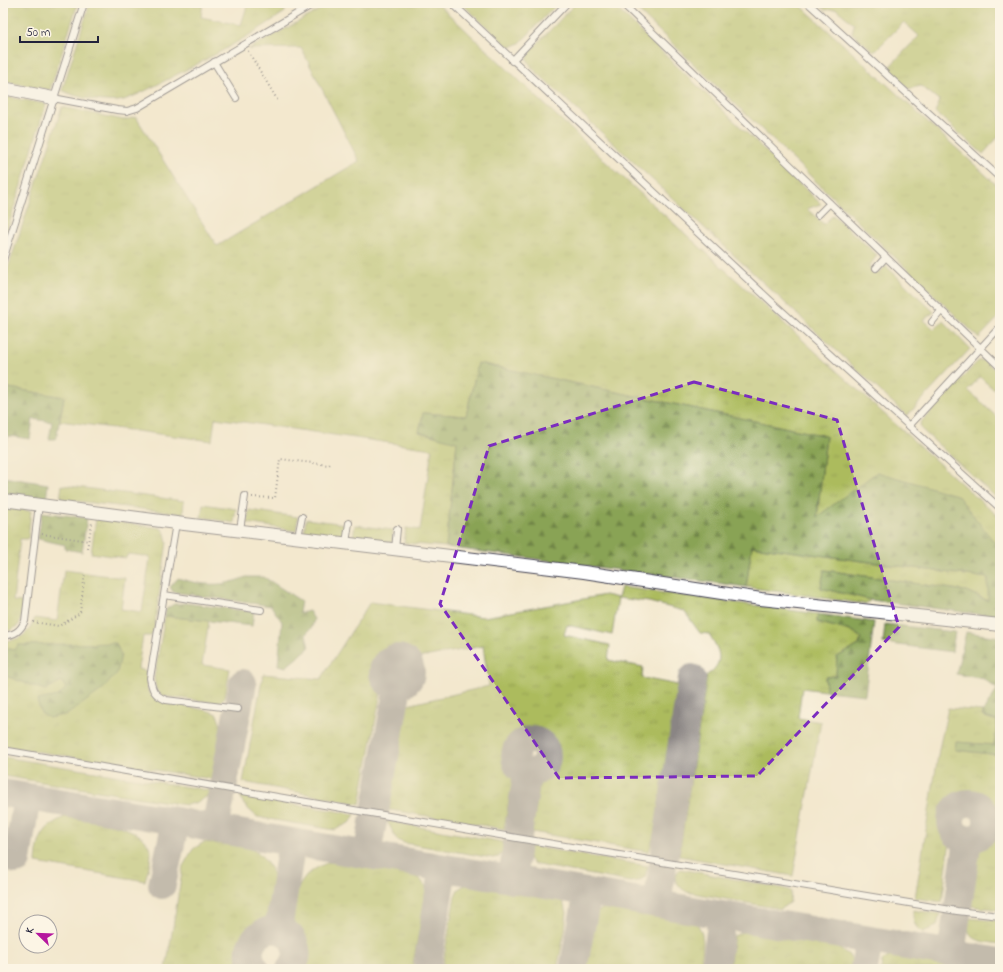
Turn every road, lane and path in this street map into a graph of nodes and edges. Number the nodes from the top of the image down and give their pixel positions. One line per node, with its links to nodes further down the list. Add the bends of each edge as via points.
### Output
1 (84, 3): 12 (lane)
2 (300, 3): 7 (lane)
3 (452, 3): 9 (lane)
4 (567, 3): 9 (lane)
5 (622, 3): 16 (lane)
6 (808, 3): 15 (lane)
7 (313, 5): 8 (lane)
8 (244, 45): 10 (lane); 14 (path)
9 (512, 61): 26 (lane)
10 (214, 62): 12 (lane, via 137,108 127,111); 13 (lane)
11 (3, 88): 12 (street)
12 (53, 98): 19 (lane)
13 (236, 98)
14 (278, 101)
15 (1000, 178)
16 (830, 202): 17 (lane); 18 (lane)
17 (818, 215)
18 (886, 257): 20 (lane); 21 (lane)
19 (3, 260)
20 (876, 268)
21 (941, 311): 22 (lane); 24 (lane)
22 (932, 322)
23 (1000, 327): 24 (lane)
24 (980, 349): 25 (lane); 26 (lane)
25 (1000, 367)
26 (909, 426): 31 (lane)
27 (332, 462): 28 (path, via 330,465 280,460 275,498)
28 (245, 496): 37 (lane)
29 (3, 500): 30 (street)
30 (39, 504): 32 (street); 38 (lane)
31 (1000, 508)
32 (93, 512): 34 (street); 40 (path)
33 (302, 517): 39 (lane)
34 (176, 523): 37 (street); 45 (lane)
35 (350, 523): 41 (lane)
36 (397, 529): 43 (lane)
37 (240, 530): 39 (street)
38 (35, 533): 40 (path); 47 (lane)
39 (298, 538): 41 (street)
40 (89, 541): 42 (path)
41 (346, 543): 43 (street)
42 (87, 548)
43 (395, 549): 48 (street, via 584,572 761,598)
44 (85, 573): 47 (path, via 80,614 59,626)
45 (164, 595): 46 (lane); 50 (lane, via 150,678 152,690 166,700)
46 (261, 610)
47 (26, 621): 49 (lane, via 20,631)
48 (1000, 625)
49 (3, 636)
50 (238, 709)
51 (3, 750): 52 (lane, via 375,812 525,840)
52 (1000, 916)

